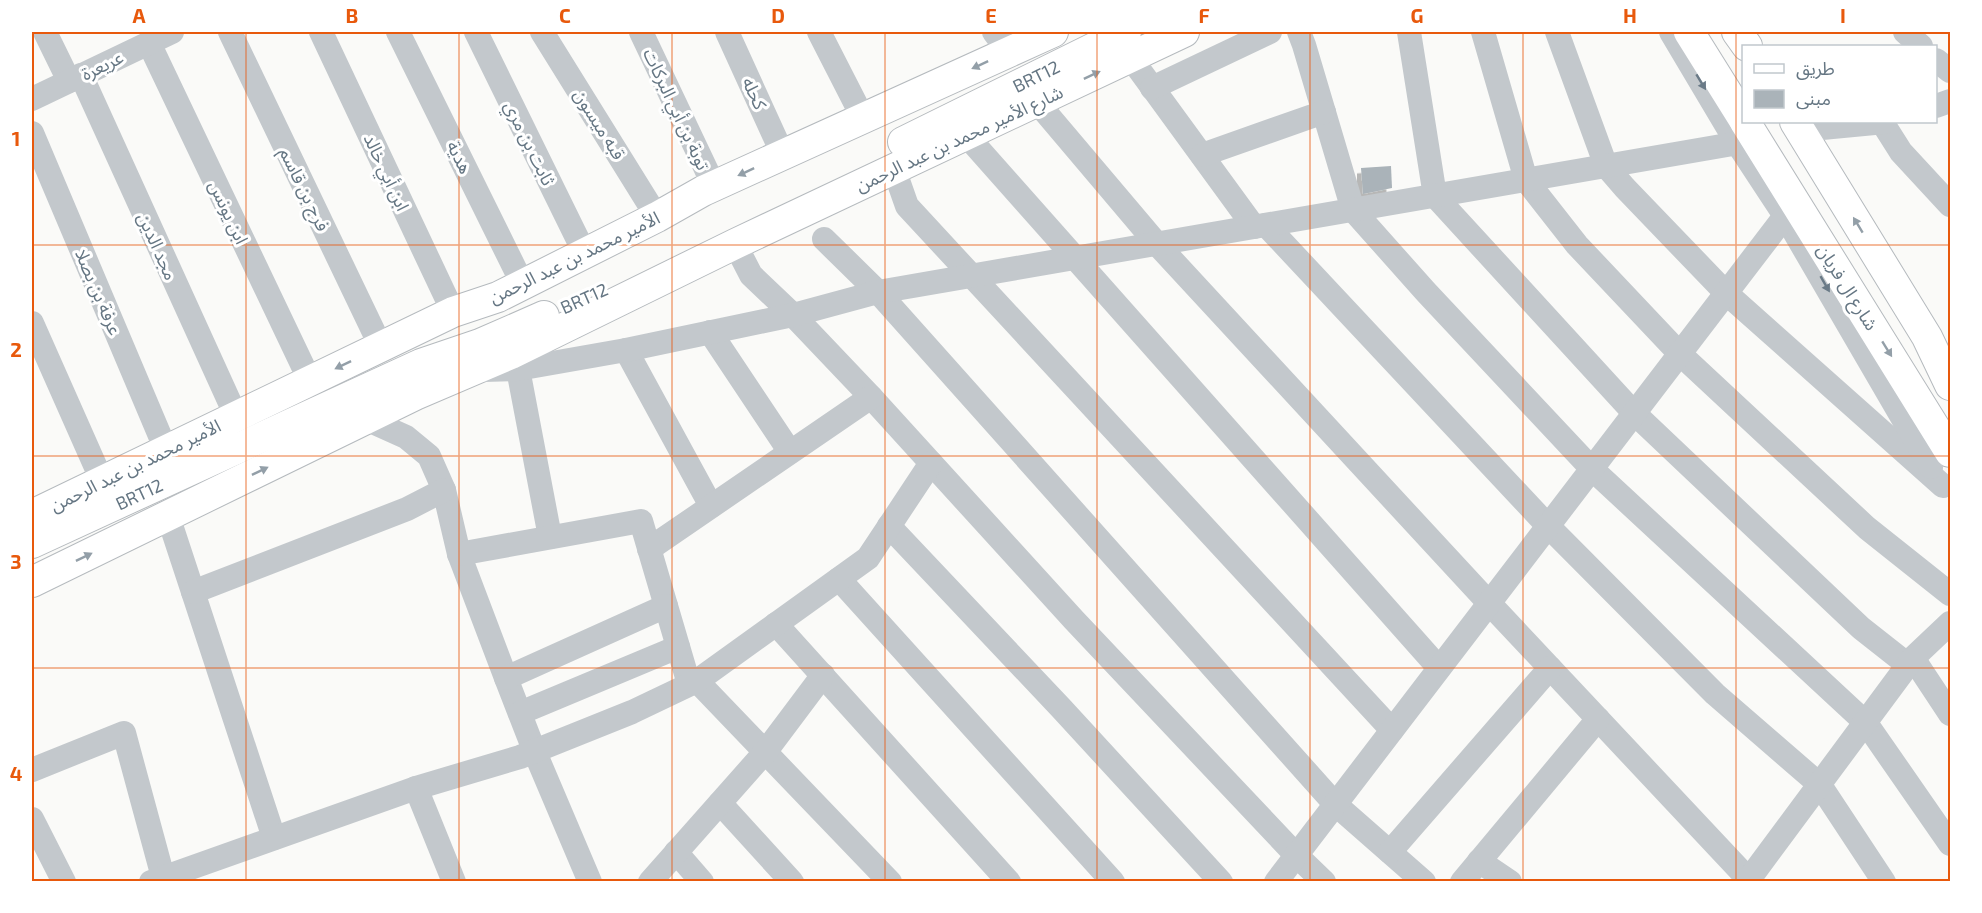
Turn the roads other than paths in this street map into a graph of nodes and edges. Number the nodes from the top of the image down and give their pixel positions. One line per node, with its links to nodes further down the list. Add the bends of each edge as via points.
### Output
1 (45, 32): 29 (street, مجد الدين)
2 (172, 32): 22 (street, عريعرة)
3 (230, 32): 66 (street, فرج بن قاسم)
4 (321, 32): 62 (street, ابن أبي خالد)
5 (398, 32): 59 (street, هدية)
6 (476, 32): 56 (street, ثابت بن مري)
7 (542, 32): 51 (street, قبه ميسون)
8 (641, 32): 46 (street, توبة بن أبي البركات)
9 (726, 32): 41 (street, كحله)
10 (819, 32): 34 (street)
11 (1053, 32): 23 (main road, الأمير محمد بن عبد الرحمن)
12 (1184, 32): 24 (main road, شارع الأمير محمد بن عبد الرحمن)
13 (1270, 32): 30 (street)
14 (1299, 32): 33 (street)
15 (1408, 32): 47 (street)
16 (1483, 32): 45 (street)
17 (1557, 32): 43 (street)
18 (1671, 32): 38 (street, one-way to 38)
19 (1689, 32): 38 (main road, شارع ال فريان)
20 (1737, 32): 25 (main road)
21 (1905, 32): 26 (street)
22 (136, 41): 29 (street, عريعرة); 72 (street, ابن يونس)
23 (1001, 42): 34 (main road, الأمير محمد بن عبد الرحمن, one-way to 34)
24 (1128, 44): 30 (street); 32 (main road, شارع الأمير محمد بن عبد الرحمن, one-way to 24); 69 (main road, BRT12, via 614,285)
25 (1746, 45)
26 (1920, 45)
27 (1937, 62): 28 (street)
28 (1950, 72)
29 (75, 78): 31 (street, عريعرة); 77 (street, مجد الدين)
30 (1152, 88): 42 (street)
31 (32, 99)
32 (1036, 101): 40 (main road, شارع الأمير محمد بن عبد الرحمن); 55 (street)
33 (1324, 112): 42 (street); 50 (street)
34 (862, 118): 41 (main road, الأمير محمد بن عبد الرحمن)
35 (1862, 123): 37 (street)
36 (1885, 123): 48 (street, via 1901,152)
37 (1798, 126): 73 (main road, one-way to 37, via 1927,337)
38 (1745, 131): 43 (street); 49 (main road, شارع ال فريان)
39 (32, 133): 79 (street, عرفة بن بصلا)
40 (966, 135): 44 (main road, شارع الأمير محمد بن عبد الرحمن); 57 (street)
41 (783, 155): 46 (main road, الأمير محمد بن عبد الرحمن, one-way to 46)
42 (1202, 155): 52 (street)
43 (1606, 166): 45 (street); 61 (street)
44 (894, 169): 54 (main road, شارع الأمير محمد بن عبد الرحمن); 58 (street, via 907,206)
45 (1526, 180): 47 (street); 68 (street, via 1576,245)
46 (714, 186): 51 (main road, الأمير محمد بن عبد الرحمن)
47 (1435, 196): 50 (street); 76 (street)
48 (1950, 205)
49 (1790, 209): 61 (street); 81 (main road, شارع ال فريان, one-way to 81); 86 (street, one-way to 86)
50 (1353, 210): 52 (street); 83 (street)
51 (657, 217): 56 (main road, الأمير محمد بن عبد الرحمن)
52 (1260, 226): 55 (street); 91 (street)
53 (824, 239): 60 (street)
54 (735, 244): 63 (street, via 751,275); 71 (main road)
55 (1156, 244): 57 (street); 100 (street)
56 (585, 254): 59 (main road, الأمير محمد بن عبد الرحمن)
57 (1074, 258): 58 (street); 106 (street)
58 (973, 276): 60 (street); 115 (street)
59 (510, 290): 62 (main road, الأمير محمد بن عبد الرحمن); 69 (main road, via 476,321)
60 (878, 292): 63 (street); 122 (street)
61 (1726, 293): 68 (street); 86 (street)
62 (453, 312): 66 (main road, الأمير محمد بن عبد الرحمن)
63 (793, 315): 65 (street); 75 (street)
64 (32, 323): 84 (street)
65 (710, 332): 67 (street); 80 (street)
66 (385, 344): 70 (main road, via 404,337 419,338 432,346); 72 (main road, الأمير محمد بن عبد الرحمن, one-way to 72)
67 (626, 350): 71 (street); 87 (street)
68 (1680, 354): 76 (street); 99 (street, via 1867,528)
69 (477, 357): 70 (main road, BRT12); 71 (main road, via 494,353); 74 (main road)
70 (437, 358): 74 (main road, via 439,367 434,381); 93 (main road, BRT12)
71 (515, 361): 92 (street)
72 (310, 381): 77 (main road, الأمير محمد بن عبد الرحمن)
73 (1950, 384)
74 (415, 395): 78 (main road)
75 (871, 397): 80 (street); 82 (street)
76 (1634, 413): 83 (street); 105 (street, via 1861,628)
77 (236, 416): 79 (main road, الأمير محمد بن عبد الرحمن)
78 (366, 419): 85 (street, via 406,437 429,456); 89 (main road, one-way to 78)
79 (166, 450): 84 (main road, الأمير محمد بن عبد الرحمن)
80 (790, 452): 87 (street)
81 (1950, 452)
82 (931, 463): 90 (street); 128 (street)
83 (1592, 469): 91 (street); 114 (street)
84 (102, 481): 88 (main road, الأمير محمد بن عبد الرحمن)
85 (444, 490): 95 (street); 98 (street, via 407,509)
86 (1947, 493)
87 (711, 506): 94 (street)
88 (32, 512)
89 (168, 516): 97 (main road, one-way to 89); 98 (street)
90 (889, 526): 96 (street, via 868,558); 141 (street)
91 (1548, 526): 100 (street); 119 (street, via 1715,694)
92 (550, 537): 94 (street, via 641,521); 95 (street)
93 (32, 543)
94 (649, 549): 101 (street)
95 (459, 554): 109 (street)
96 (839, 579): 103 (street); 140 (street)
97 (32, 582)
98 (193, 592): 124 (street)
99 (1950, 594)
100 (1489, 603): 106 (street); 107 (street)
101 (666, 606): 104 (street); 109 (street)
102 (1950, 623): 105 (street)
103 (776, 624): 108 (street); 110 (street)
104 (678, 647): 110 (street); 111 (street)
105 (1911, 662): 112 (street); 114 (street)
106 (1439, 668): 115 (street)
107 (1550, 668): 113 (street); 127 (street)
108 (823, 675): 117 (street); 139 (street)
109 (506, 678): 111 (street)
110 (693, 682): 116 (street, via 632,712); 117 (street)
111 (520, 713): 116 (street)
112 (1950, 714)
113 (1598, 719): 129 (street); 131 (street)
114 (1866, 723): 119 (street); 125 (street)
115 (1392, 730): 122 (street)
116 (534, 750): 120 (street); 134 (street)
117 (766, 751): 121 (street); 138 (street)
118 (32, 770): 130 (street, via 124,733)
119 (1820, 785): 131 (street); 147 (street)
120 (416, 788): 124 (street); 133 (street)
121 (720, 803): 126 (street); 137 (street)
122 (1335, 804): 127 (street); 128 (street)
123 (32, 819): 132 (street)
124 (274, 838): 130 (street)
125 (1950, 844)
126 (676, 852): 135 (street); 136 (street)
127 (1390, 852): 144 (street)
128 (1296, 855): 142 (street); 143 (street)
129 (1479, 861): 145 (street); 146 (street)
130 (157, 880)
131 (1749, 881)
132 (64, 882)
133 (454, 882)
134 (590, 882)
135 (650, 882)
136 (702, 882)
137 (792, 882)
138 (890, 882)
139 (1009, 882)
140 (1113, 882)
141 (1221, 882)
142 (1276, 882)
143 (1324, 882)
144 (1424, 882)
145 (1462, 882)
146 (1510, 882)
147 (1884, 882)

